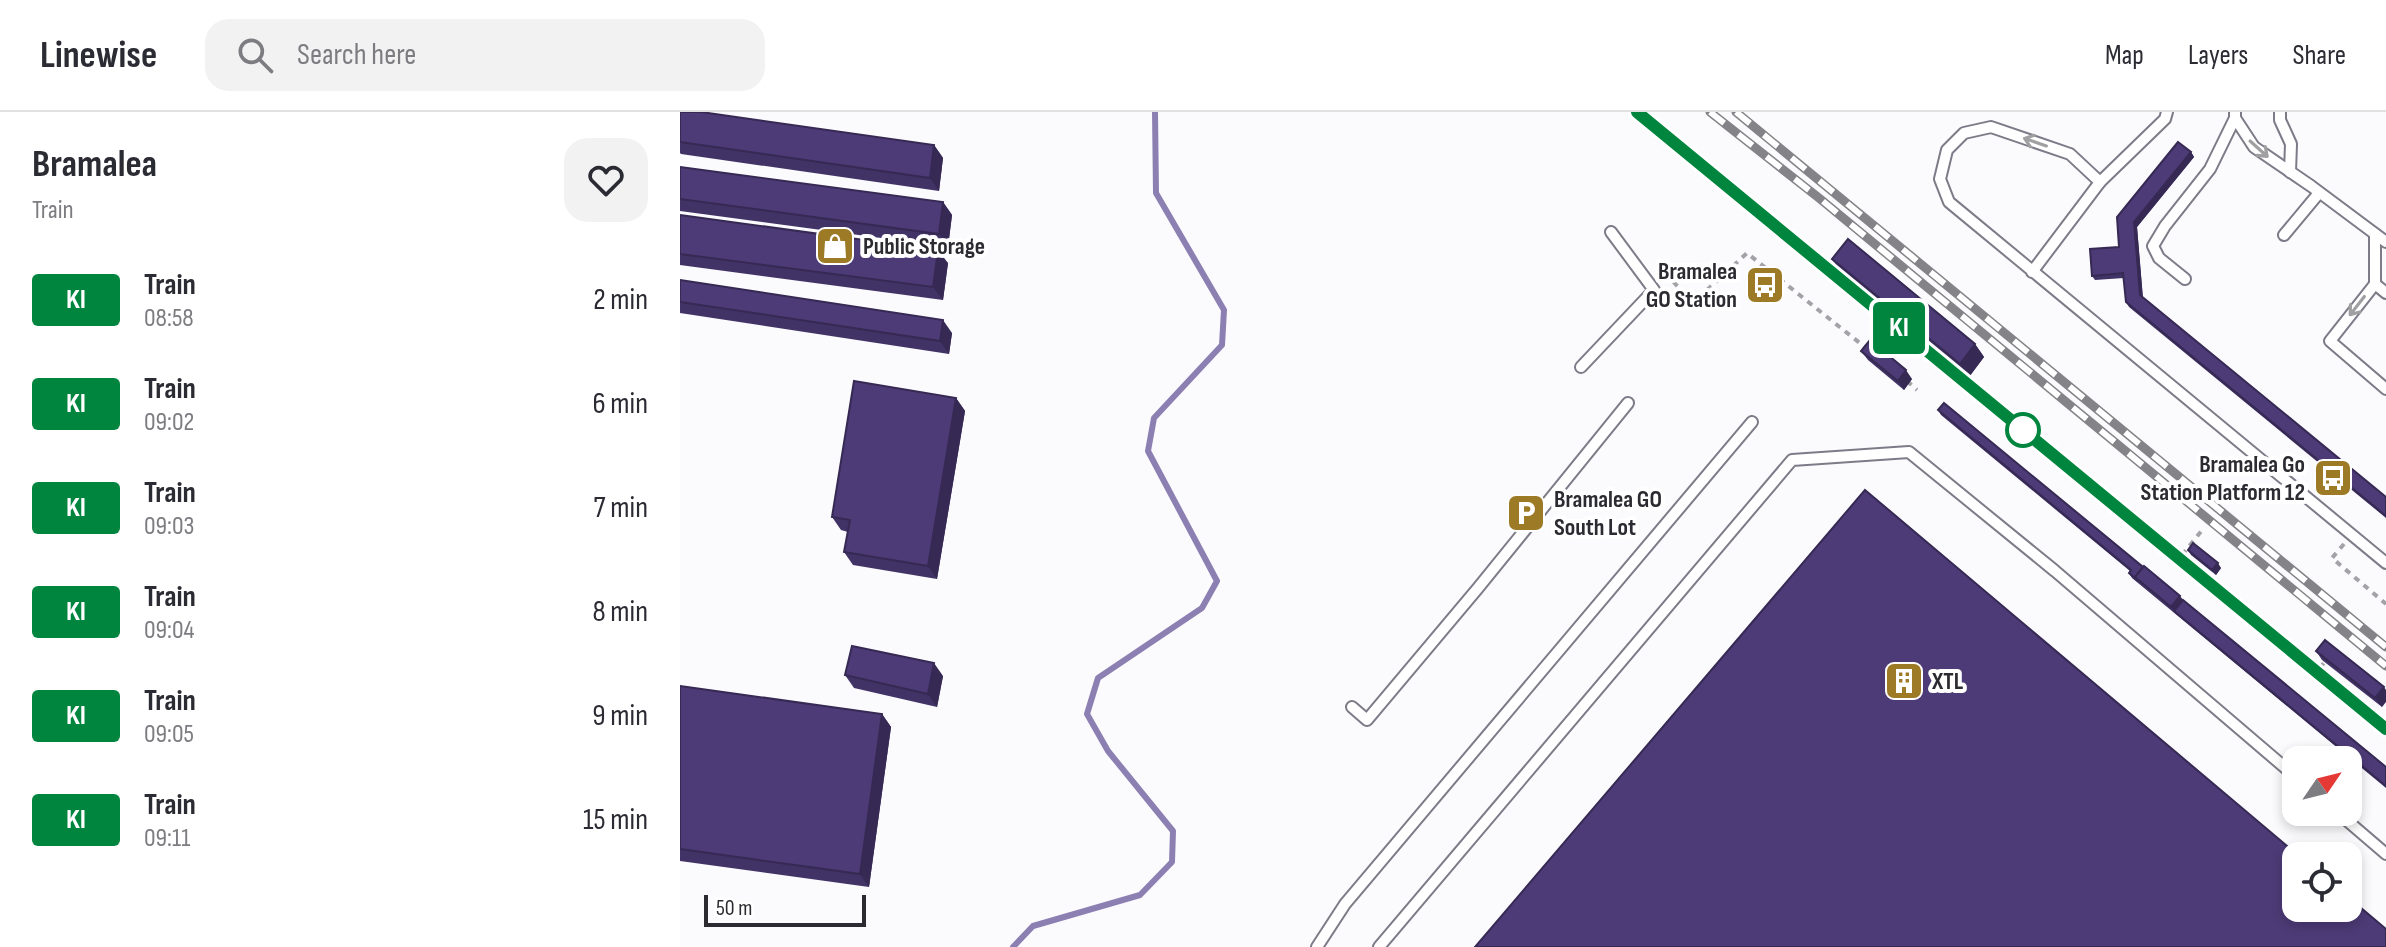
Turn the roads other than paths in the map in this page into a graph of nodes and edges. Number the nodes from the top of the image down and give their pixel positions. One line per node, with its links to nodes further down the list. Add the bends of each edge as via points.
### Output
1 (2167, 112): 5 (lane)
2 (2280, 112): 4 (lane, via 2291,144)
3 (2235, 115): 4 (lane, one-way to 4, via 2254,147); 12 (lane, via 2210,169 2153,246 2159,258)
4 (2290, 172): 6 (lane)
5 (2100, 182): 11 (lane); 11 (lane, one-way to 11, via 2070,154 1991,127 1964,133 1947,150 1940,179 1949,202)
6 (2319, 193): 8 (lane); 9 (lane)
7 (1611, 232): 15 (lane, via 1654,290)
8 (2375, 234): 10 (lane); 13 (lane)
9 (2284, 235)
10 (2386, 242)
11 (2032, 272): 19 (lane)
12 (2185, 279)
13 (2375, 284): 14 (lane); 16 (lane, one-way to 16, via 2330,341)
14 (2386, 293)
15 (1581, 367)
16 (2386, 389)
17 (1628, 403): 20 (lane, via 1367,720)
18 (1752, 422): 24 (lane, via 1352,895)
19 (2386, 563)
20 (1352, 707)
21 (2282, 765): 25 (lane, via 1909,452 1792,460)
22 (2353, 826): 23 (lane)
23 (2386, 854)
24 (1317, 947)
25 (1379, 947)

